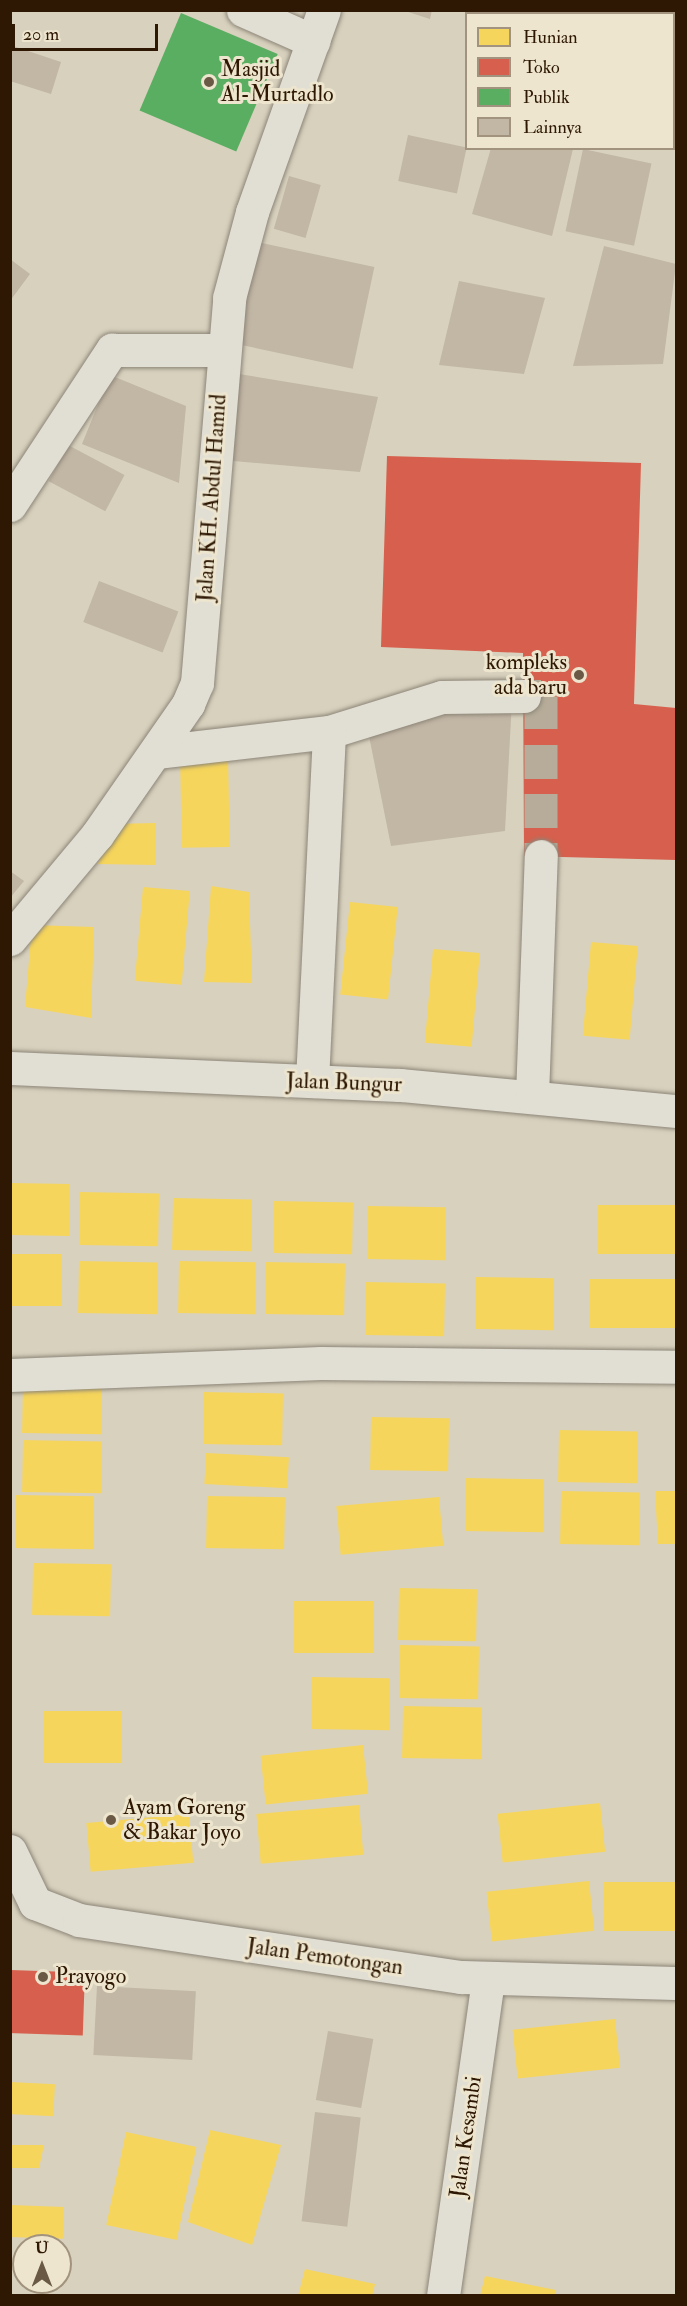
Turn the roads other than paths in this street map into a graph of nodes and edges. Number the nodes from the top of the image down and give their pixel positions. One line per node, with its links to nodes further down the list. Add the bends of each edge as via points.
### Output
1 (243, 10): 3 (street)
2 (324, 10): 3 (street, Jalan KH. Abdul Hamid)
3 (313, 41): 4 (street, Jalan KH. Abdul Hamid, via 252,212 229,298)
4 (223, 350): 5 (street, via 112,350); 8 (street, Jalan KH. Abdul Hamid, via 201,662 188,704)
5 (10, 505)
6 (524, 696): 7 (street, via 442,697)
7 (329, 732): 8 (street); 12 (street)
8 (156, 752): 10 (street, Jalan KH. Abdul Hamid, via 97,836)
9 (541, 856): 13 (street)
10 (10, 939)
11 (10, 1068): 12 (street, Jalan Bungur)
12 (312, 1081): 13 (street, Jalan Bungur)
13 (532, 1096): 14 (street, Jalan Bungur)
14 (676, 1111)
15 (676, 1367): 16 (street, via 321,1364)
16 (10, 1375)
17 (10, 1851): 18 (street, Jalan Pemotongan, via 35,1903 79,1920)
18 (488, 1979): 19 (street, Jalan Pemotongan); 20 (street, Jalan Kesambi)
19 (676, 1983)
20 (443, 2295)

